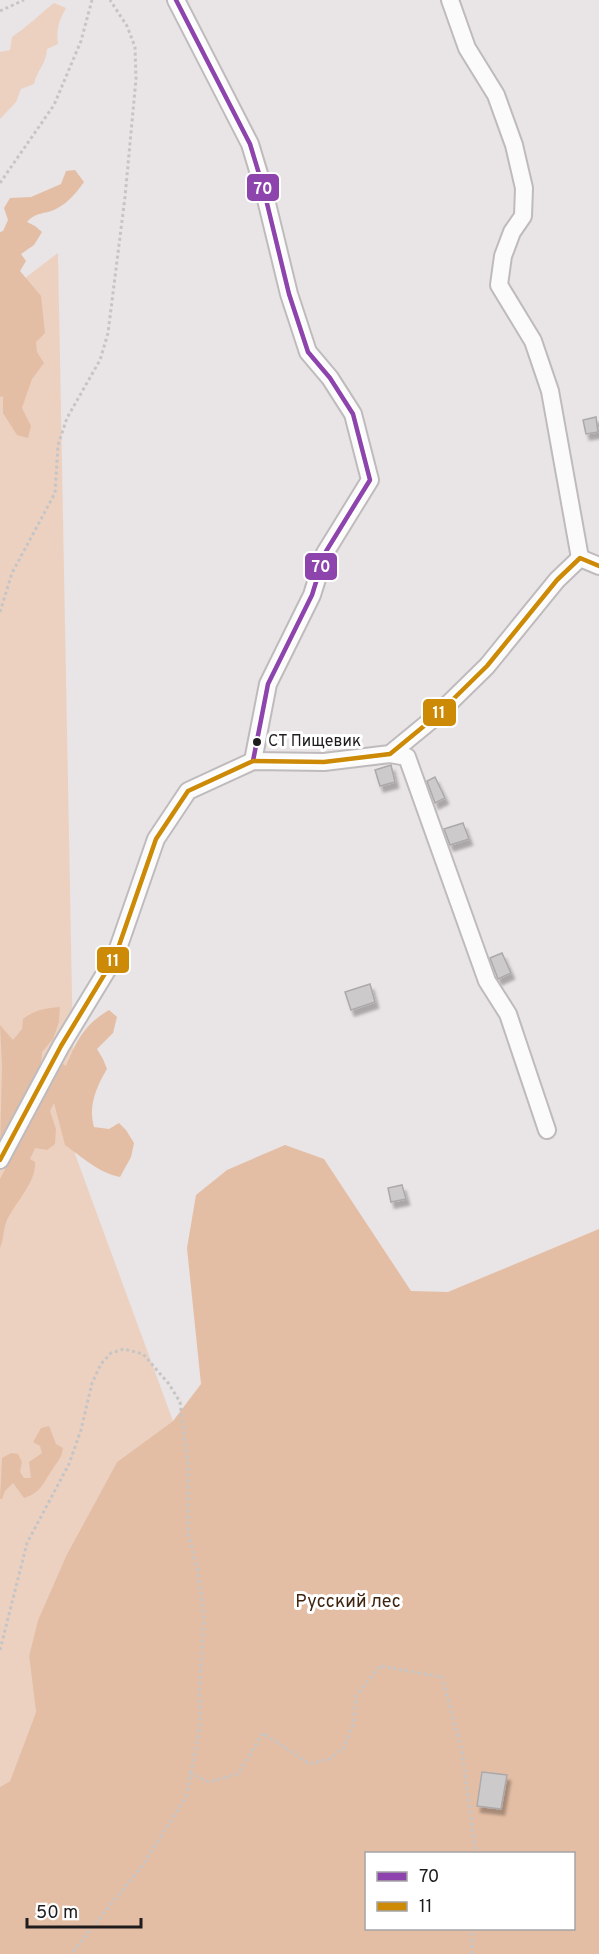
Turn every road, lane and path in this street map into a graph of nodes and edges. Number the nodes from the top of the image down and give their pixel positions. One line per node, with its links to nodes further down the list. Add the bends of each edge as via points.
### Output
1 (24, 0): 6 (path)
2 (92, 0): 7 (path, via 81,41 54,105)
3 (110, 0): 10 (path, via 135,47 136,80 108,333 100,360 67,418 58,445 55,494 12,573)
4 (176, 0): 12 (street, via 250,144 308,352 353,414 370,480 325,553 312,595 268,684)
5 (450, 0): 8 (street, via 468,48 496,95 514,145 524,188 524,216 512,232 503,256 499,285 533,341 550,391)
6 (0, 11)
7 (0, 183)
8 (580, 558): 9 (street); 11 (street, via 557,580 487,666)
9 (599, 566)
10 (0, 612)
11 (390, 754): 12 (street, via 324,762); 13 (street, via 407,757 487,981 508,1014)
12 (253, 761): 14 (street, via 188,790 156,839 115,957 61,1046)
13 (547, 1130)
14 (0, 1160)
15 (0, 1650): 16 (path, via 27,1543 69,1464 101,1364 111,1353 124,1349 143,1354 180,1402 188,1463 188,1533 204,1618 201,1722)
16 (190, 1773): 17 (path, via 209,1782 237,1774 262,1733 310,1764 329,1759 343,1749 354,1723 356,1696 380,1666 442,1677 462,1751); 19 (path, via 186,1797 142,1866)
17 (476, 1852)
18 (473, 1930): 20 (path)
19 (71, 1954)
20 (472, 1954)

